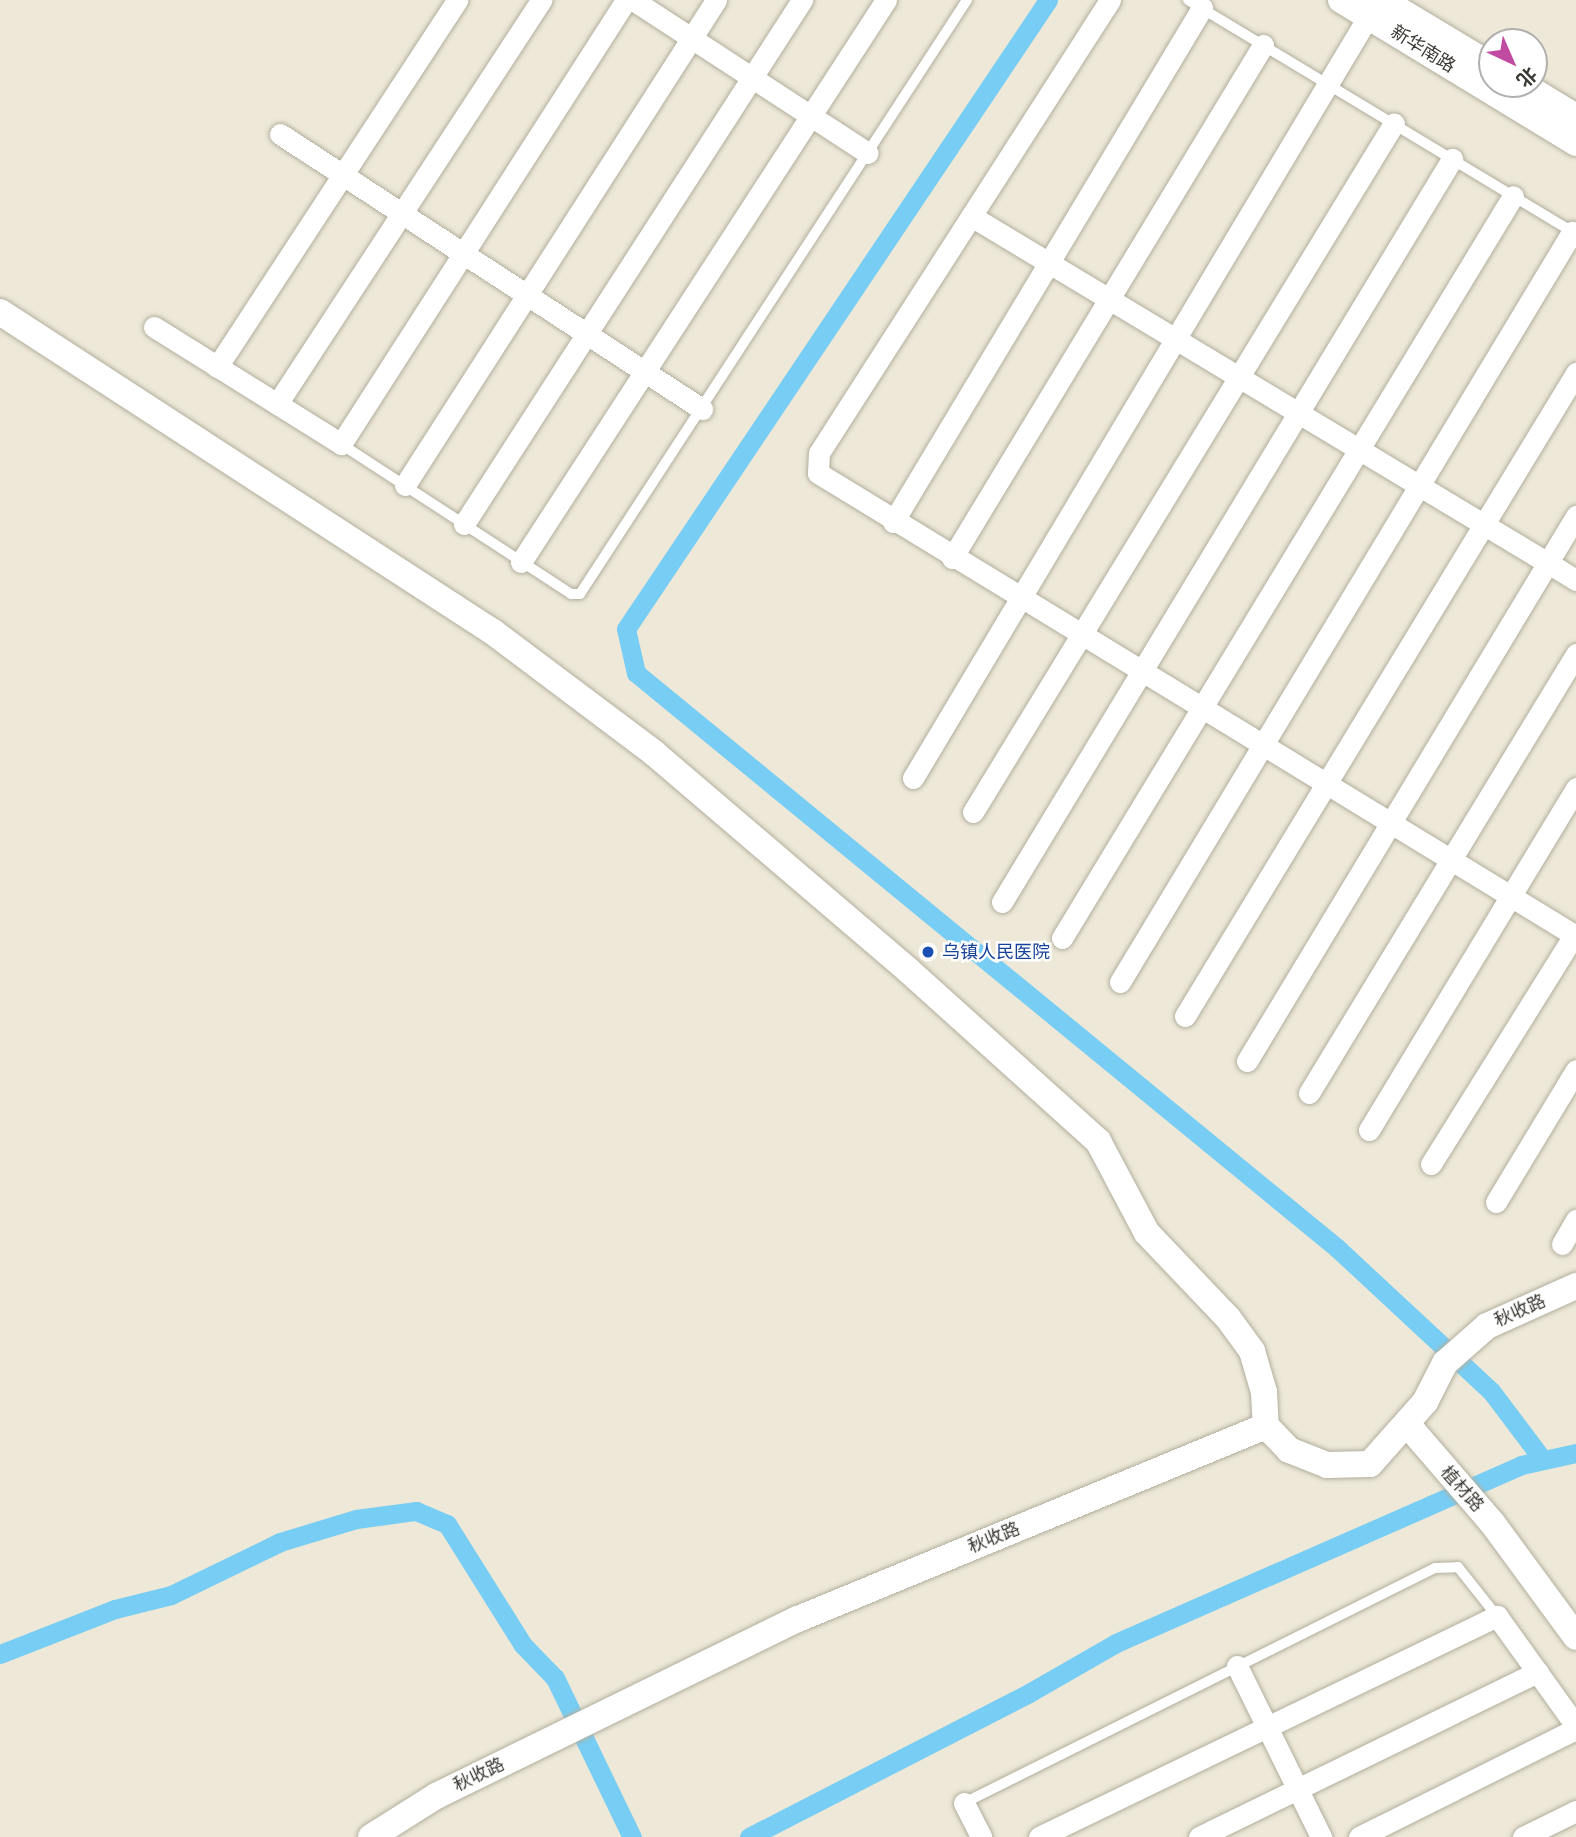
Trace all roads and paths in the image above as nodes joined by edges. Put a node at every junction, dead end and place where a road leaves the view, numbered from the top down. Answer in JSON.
{"nodes":[{"id":1,"x":457,"y":0,"type":"edge"},
{"id":2,"x":541,"y":0,"type":"edge"},
{"id":3,"x":626,"y":0,"type":"edge"},
{"id":4,"x":633,"y":0,"type":"edge"},
{"id":5,"x":716,"y":0,"type":"edge"},
{"id":6,"x":802,"y":0,"type":"edge"},
{"id":7,"x":886,"y":0,"type":"edge"},
{"id":8,"x":967,"y":0,"type":"edge"},
{"id":9,"x":1110,"y":0,"type":"edge"},
{"id":10,"x":1341,"y":0,"type":"edge"},
{"id":11,"x":1195,"y":4,"type":"edge"},
{"id":12,"x":1377,"y":5,"type":"edge"},
{"id":13,"x":691,"y":38,"type":"junction"},
{"id":14,"x":1264,"y":45,"type":"junction"},
{"id":15,"x":1478,"y":59,"type":"edge"},
{"id":16,"x":752,"y":78,"type":"junction"},
{"id":17,"x":1328,"y":84,"type":"junction"},
{"id":18,"x":1545,"y":98,"type":"edge"},
{"id":19,"x":811,"y":116,"type":"junction"},
{"id":20,"x":1576,"y":117,"type":"edge"},
{"id":21,"x":1394,"y":123,"type":"junction"},
{"id":22,"x":280,"y":134,"type":"dead end"},
{"id":23,"x":1576,"y":143,"type":"edge"},
{"id":24,"x":868,"y":153,"type":"junction"},
{"id":25,"x":1452,"y":159,"type":"junction"},
{"id":26,"x":342,"y":174,"type":"junction"},
{"id":27,"x":1513,"y":196,"type":"junction"},
{"id":28,"x":402,"y":214,"type":"junction"},
{"id":29,"x":971,"y":216,"type":"junction"},
{"id":30,"x":1574,"y":233,"type":"edge"},
{"id":31,"x":463,"y":253,"type":"junction"},
{"id":32,"x":1049,"y":262,"type":"junction"},
{"id":33,"x":527,"y":295,"type":"junction"},
{"id":34,"x":1110,"y":299,"type":"junction"},
{"id":35,"x":0,"y":312,"type":"edge"},
{"id":36,"x":154,"y":327,"type":"dead end"},
{"id":37,"x":587,"y":334,"type":"junction"},
{"id":38,"x":1176,"y":339,"type":"junction"},
{"id":39,"x":217,"y":367,"type":"junction"},
{"id":40,"x":645,"y":372,"type":"junction"},
{"id":41,"x":1576,"y":373,"type":"edge"},
{"id":42,"x":1239,"y":377,"type":"junction"},
{"id":43,"x":277,"y":404,"type":"junction"},
{"id":44,"x":702,"y":409,"type":"junction"},
{"id":45,"x":1298,"y":412,"type":"junction"},
{"id":46,"x":341,"y":444,"type":"junction"},
{"id":47,"x":1359,"y":449,"type":"junction"},
{"id":48,"x":405,"y":485,"type":"junction"},
{"id":49,"x":1419,"y":485,"type":"junction"},
{"id":50,"x":1576,"y":516,"type":"edge"},
{"id":51,"x":893,"y":522,"type":"junction"},
{"id":52,"x":464,"y":524,"type":"junction"},
{"id":53,"x":1484,"y":524,"type":"junction"},
{"id":54,"x":953,"y":558,"type":"junction"},
{"id":55,"x":521,"y":562,"type":"junction"},
{"id":56,"x":1548,"y":563,"type":"junction"},
{"id":57,"x":1576,"y":580,"type":"edge"},
{"id":58,"x":1020,"y":599,"type":"junction"},
{"id":59,"x":1081,"y":636,"type":"junction"},
{"id":60,"x":1576,"y":654,"type":"edge"},
{"id":61,"x":1141,"y":672,"type":"junction"},
{"id":62,"x":1201,"y":709,"type":"junction"},
{"id":63,"x":1262,"y":746,"type":"junction"},
{"id":64,"x":913,"y":778,"type":"dead end"},
{"id":65,"x":1326,"y":785,"type":"junction"},
{"id":66,"x":1576,"y":788,"type":"edge"},
{"id":67,"x":974,"y":812,"type":"dead end"},
{"id":68,"x":1390,"y":824,"type":"junction"},
{"id":69,"x":1451,"y":860,"type":"junction"},
{"id":70,"x":1510,"y":897,"type":"junction"},
{"id":71,"x":1002,"y":902,"type":"dead end"},
{"id":72,"x":1575,"y":935,"type":"edge"},
{"id":73,"x":1062,"y":938,"type":"dead end"},
{"id":74,"x":1120,"y":982,"type":"dead end"},
{"id":75,"x":1185,"y":1016,"type":"dead end"},
{"id":76,"x":1247,"y":1061,"type":"dead end"},
{"id":77,"x":1576,"y":1070,"type":"edge"},
{"id":78,"x":1309,"y":1093,"type":"dead end"},
{"id":79,"x":1369,"y":1130,"type":"dead end"},
{"id":80,"x":1431,"y":1164,"type":"dead end"},
{"id":81,"x":1496,"y":1202,"type":"dead end"},
{"id":82,"x":1576,"y":1220,"type":"edge"},
{"id":83,"x":1562,"y":1244,"type":"dead end"},
{"id":84,"x":1576,"y":1286,"type":"edge"},
{"id":85,"x":1407,"y":1424,"type":"junction"},
{"id":86,"x":1266,"y":1426,"type":"junction"},
{"id":87,"x":1497,"y":1616,"type":"junction"},
{"id":88,"x":1576,"y":1637,"type":"edge"},
{"id":89,"x":1237,"y":1666,"type":"junction"},
{"id":90,"x":1538,"y":1672,"type":"junction"},
{"id":91,"x":1267,"y":1727,"type":"junction"},
{"id":92,"x":1576,"y":1727,"type":"edge"},
{"id":93,"x":1297,"y":1789,"type":"junction"},
{"id":94,"x":964,"y":1803,"type":"joint"},
{"id":95,"x":1576,"y":1811,"type":"edge"},
{"id":96,"x":371,"y":1837,"type":"edge"},
{"id":97,"x":981,"y":1837,"type":"edge"},
{"id":98,"x":1039,"y":1837,"type":"edge"},
{"id":99,"x":1199,"y":1837,"type":"edge"},
{"id":100,"x":1321,"y":1837,"type":"edge"},
{"id":101,"x":1359,"y":1837,"type":"edge"},
{"id":102,"x":1523,"y":1837,"type":"edge"}],
"edges":[{"from":1,"to":26,"type":"street"},
{"from":2,"to":28,"type":"street"},
{"from":3,"to":31,"type":"street"},
{"from":4,"to":13,"type":"street"},
{"from":5,"to":13,"type":"street"},
{"from":6,"to":16,"type":"street"},
{"from":7,"to":19,"type":"street"},
{"from":8,"to":24,"type":"lane"},
{"from":9,"to":29,"type":"street"},
{"from":10,"to":12,"type":"street","name":"新华南路"},
{"from":11,"to":14,"type":"lane"},
{"from":11,"to":32,"type":"street"},
{"from":12,"to":15,"type":"street","name":"新华南路"},
{"from":12,"to":17,"type":"street"},
{"from":12,"to":23,"type":"street","name":"新华南路"},
{"from":13,"to":16,"type":"street"},
{"from":13,"to":33,"type":"street"},
{"from":14,"to":17,"type":"lane"},
{"from":14,"to":34,"type":"street"},
{"from":16,"to":19,"type":"street"},
{"from":16,"to":37,"type":"street"},
{"from":17,"to":21,"type":"lane"},
{"from":17,"to":38,"type":"street"},
{"from":18,"to":20,"type":"street"},
{"from":19,"to":24,"type":"street"},
{"from":19,"to":40,"type":"street"},
{"from":21,"to":25,"type":"lane"},
{"from":21,"to":42,"type":"street"},
{"from":22,"to":26,"type":"street"},
{"from":24,"to":44,"type":"lane"},
{"from":25,"to":27,"type":"lane"},
{"from":25,"to":45,"type":"street"},
{"from":26,"to":28,"type":"street"},
{"from":26,"to":39,"type":"street"},
{"from":27,"to":30,"type":"lane"},
{"from":27,"to":47,"type":"street"},
{"from":28,"to":31,"type":"street"},
{"from":28,"to":43,"type":"street"},
{"from":29,"to":32,"type":"street"},
{"from":29,"to":51,"type":"street"},
{"from":30,"to":49,"type":"street"},
{"from":31,"to":33,"type":"street"},
{"from":31,"to":46,"type":"street"},
{"from":32,"to":34,"type":"street"},
{"from":32,"to":51,"type":"street"},
{"from":33,"to":37,"type":"street"},
{"from":33,"to":48,"type":"street"},
{"from":34,"to":38,"type":"street"},
{"from":34,"to":54,"type":"street"},
{"from":35,"to":86,"type":"street"},
{"from":36,"to":39,"type":"street"},
{"from":37,"to":40,"type":"street"},
{"from":37,"to":52,"type":"street"},
{"from":38,"to":42,"type":"street"},
{"from":38,"to":58,"type":"street"},
{"from":39,"to":43,"type":"street"},
{"from":40,"to":44,"type":"street"},
{"from":40,"to":55,"type":"street"},
{"from":41,"to":53,"type":"street"},
{"from":42,"to":45,"type":"street"},
{"from":42,"to":59,"type":"street"},
{"from":43,"to":46,"type":"street"},
{"from":44,"to":55,"type":"lane"},
{"from":45,"to":47,"type":"street"},
{"from":45,"to":61,"type":"street"},
{"from":46,"to":48,"type":"lane"},
{"from":47,"to":49,"type":"street"},
{"from":47,"to":62,"type":"street"},
{"from":48,"to":52,"type":"lane"},
{"from":49,"to":53,"type":"street"},
{"from":49,"to":63,"type":"street"},
{"from":50,"to":56,"type":"street"},
{"from":51,"to":54,"type":"street"},
{"from":52,"to":55,"type":"lane"},
{"from":53,"to":56,"type":"street"},
{"from":53,"to":65,"type":"street"},
{"from":54,"to":58,"type":"street"},
{"from":56,"to":57,"type":"street"},
{"from":56,"to":68,"type":"street"},
{"from":58,"to":59,"type":"street"},
{"from":58,"to":64,"type":"street"},
{"from":59,"to":61,"type":"street"},
{"from":59,"to":67,"type":"street"},
{"from":60,"to":69,"type":"street"},
{"from":61,"to":62,"type":"street"},
{"from":61,"to":71,"type":"street"},
{"from":62,"to":63,"type":"street"},
{"from":62,"to":73,"type":"street"},
{"from":63,"to":65,"type":"street"},
{"from":63,"to":74,"type":"street"},
{"from":65,"to":68,"type":"street"},
{"from":65,"to":75,"type":"street"},
{"from":66,"to":70,"type":"street"},
{"from":68,"to":69,"type":"street"},
{"from":68,"to":76,"type":"street"},
{"from":69,"to":70,"type":"street"},
{"from":69,"to":78,"type":"street"},
{"from":70,"to":72,"type":"street"},
{"from":70,"to":79,"type":"street"},
{"from":72,"to":80,"type":"street"},
{"from":77,"to":81,"type":"street"},
{"from":82,"to":83,"type":"street"},
{"from":84,"to":85,"type":"street","name":"秋收路"},
{"from":85,"to":86,"type":"street","name":"秋收路"},
{"from":85,"to":88,"type":"street","name":"植材路"},
{"from":86,"to":96,"type":"street","name":"秋收路"},
{"from":87,"to":89,"type":"lane"},
{"from":87,"to":90,"type":"street"},
{"from":87,"to":91,"type":"street"},
{"from":89,"to":91,"type":"street"},
{"from":89,"to":94,"type":"lane"},
{"from":90,"to":92,"type":"street"},
{"from":90,"to":93,"type":"street"},
{"from":91,"to":93,"type":"street"},
{"from":91,"to":98,"type":"street"},
{"from":92,"to":101,"type":"street"},
{"from":93,"to":99,"type":"street"},
{"from":93,"to":100,"type":"street"},
{"from":94,"to":97,"type":"street"},
{"from":95,"to":102,"type":"street"}]}
